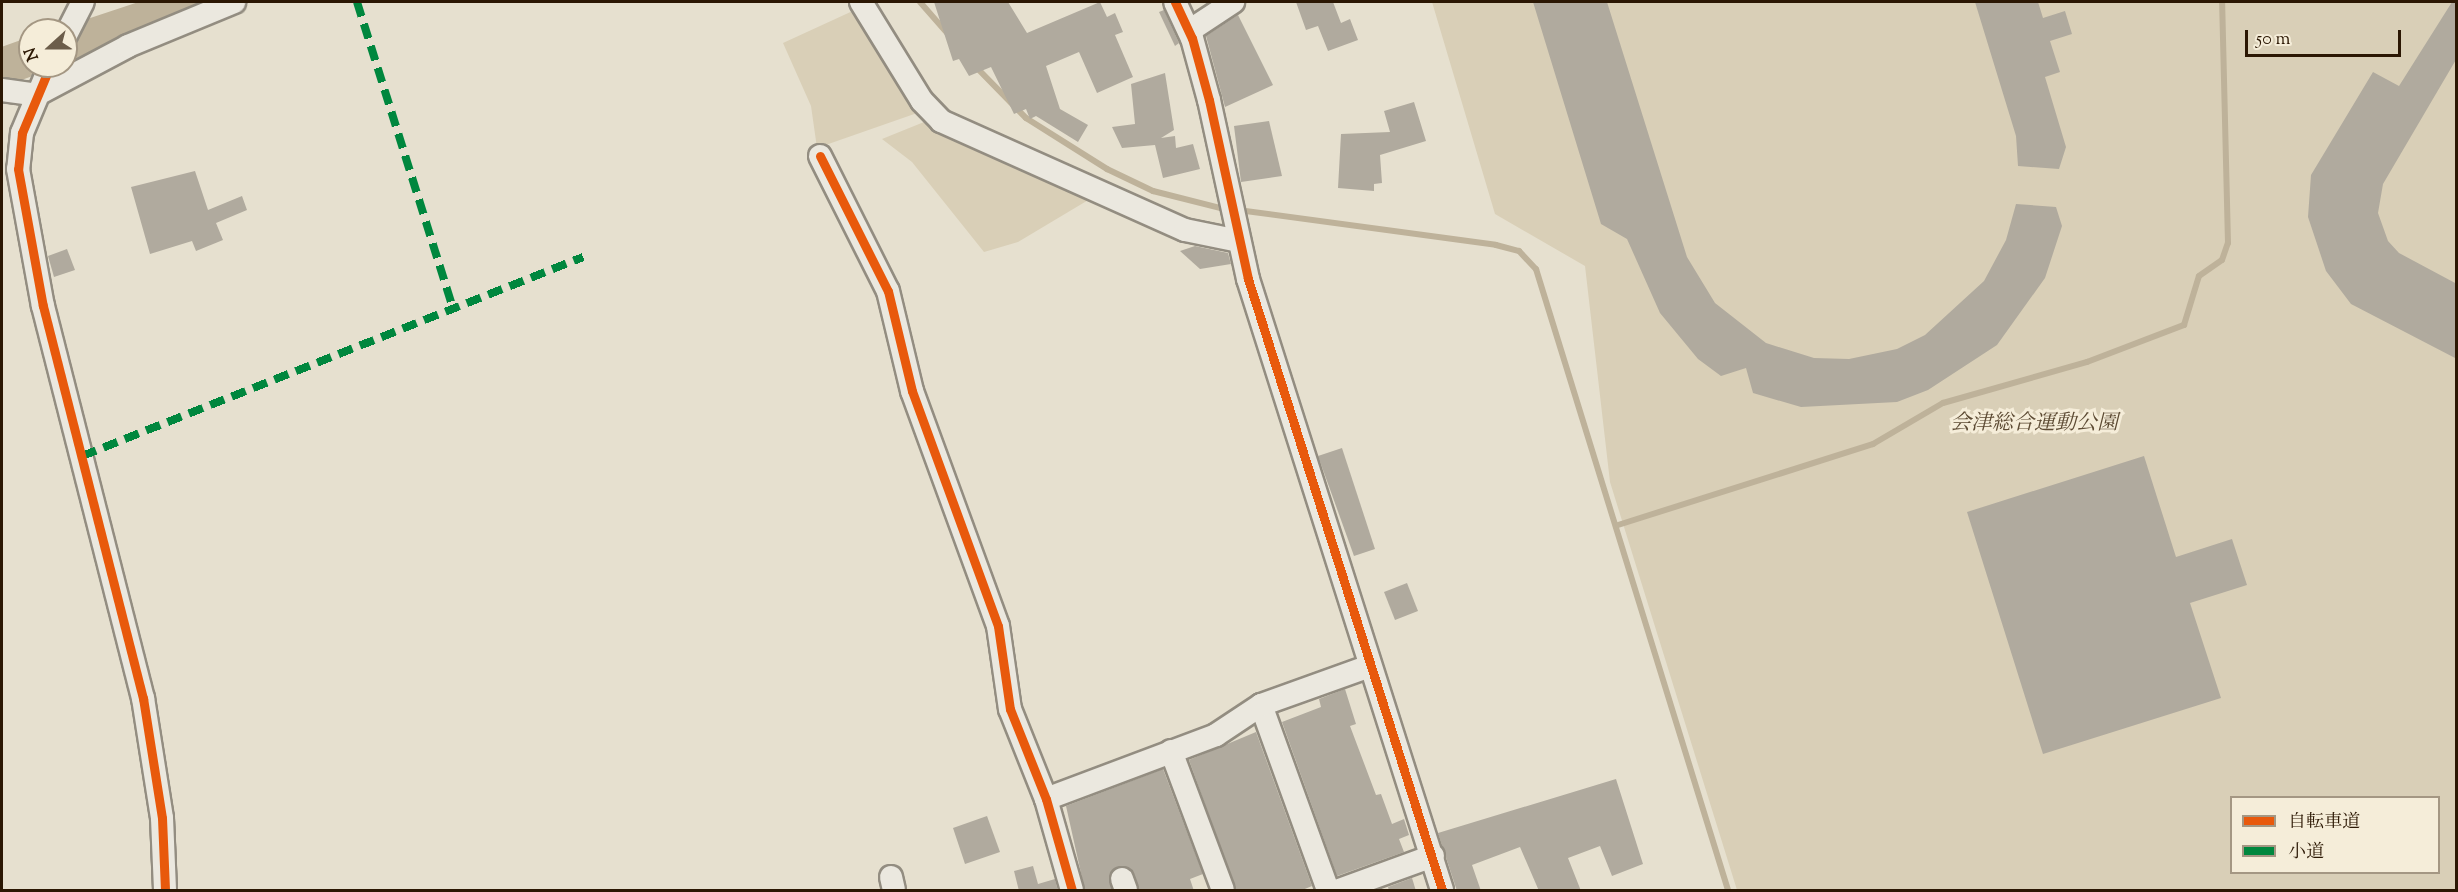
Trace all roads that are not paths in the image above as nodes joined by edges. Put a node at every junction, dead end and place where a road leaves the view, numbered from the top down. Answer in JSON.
{"nodes":[{"id":1,"x":83,"y":2,"type":"edge"},
{"id":2,"x":234,"y":2,"type":"edge"},
{"id":3,"x":861,"y":2,"type":"edge"},
{"id":4,"x":1175,"y":2,"type":"edge"},
{"id":5,"x":1233,"y":2,"type":"edge"},
{"id":6,"x":75,"y":18,"type":"edge"},
{"id":7,"x":1189,"y":31,"type":"junction"},
{"id":8,"x":44,"y":78,"type":"edge"},
{"id":9,"x":2,"y":90,"type":"edge"},
{"id":10,"x":36,"y":95,"type":"junction"},
{"id":11,"x":820,"y":156,"type":"dead end"},
{"id":12,"x":1239,"y":241,"type":"junction"},
{"id":13,"x":1370,"y":666,"type":"junction"},
{"id":14,"x":1261,"y":705,"type":"junction"},
{"id":15,"x":1171,"y":751,"type":"junction"},
{"id":16,"x":1046,"y":799,"type":"junction"},
{"id":17,"x":1433,"y":856,"type":"junction"},
{"id":18,"x":165,"y":891,"type":"edge"},
{"id":19,"x":1072,"y":891,"type":"edge"},
{"id":20,"x":1223,"y":891,"type":"edge"},
{"id":21,"x":1328,"y":891,"type":"edge"},
{"id":22,"x":1339,"y":891,"type":"edge"},
{"id":23,"x":1442,"y":891,"type":"edge"}],
"edges":[{"from":1,"to":6,"type":"street"},
{"from":2,"to":10,"type":"street"},
{"from":3,"to":12,"type":"street"},
{"from":4,"to":7,"type":"street"},
{"from":5,"to":7,"type":"street"},
{"from":7,"to":12,"type":"street"},
{"from":8,"to":10,"type":"street"},
{"from":9,"to":10,"type":"street"},
{"from":10,"to":18,"type":"street"},
{"from":11,"to":16,"type":"street"},
{"from":12,"to":13,"type":"street"},
{"from":13,"to":14,"type":"street"},
{"from":13,"to":17,"type":"street"},
{"from":14,"to":15,"type":"street"},
{"from":14,"to":21,"type":"street"},
{"from":15,"to":16,"type":"street"},
{"from":15,"to":20,"type":"street"},
{"from":16,"to":19,"type":"street"},
{"from":17,"to":22,"type":"street"},
{"from":17,"to":23,"type":"street"}]}
